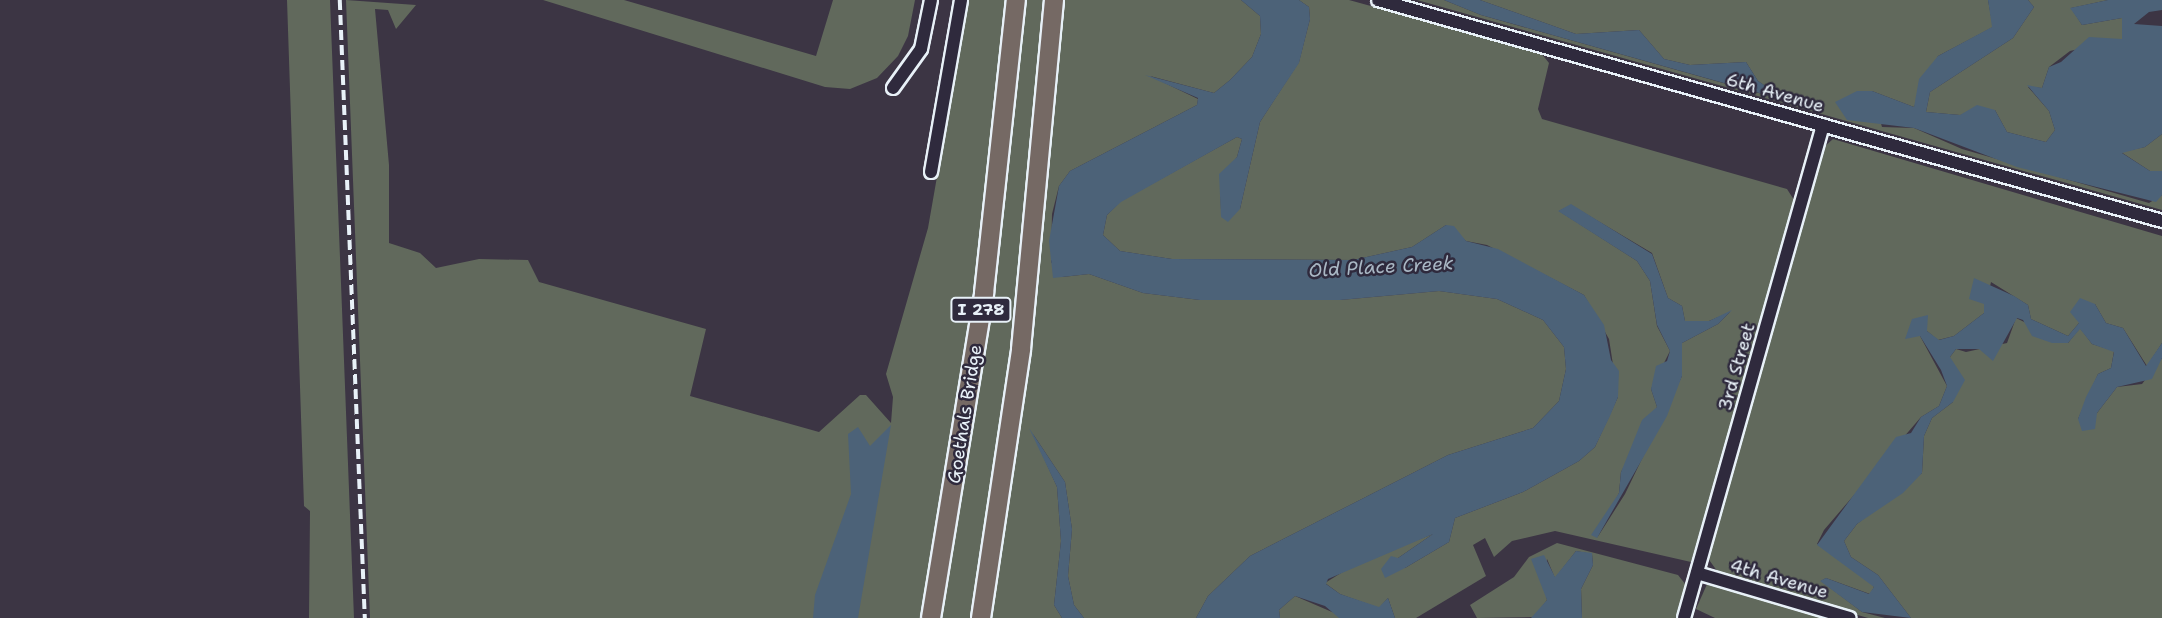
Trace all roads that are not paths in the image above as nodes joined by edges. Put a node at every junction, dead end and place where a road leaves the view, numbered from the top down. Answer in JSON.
{"nodes":[{"id":1,"x":931,"y":0,"type":"edge"},
{"id":2,"x":961,"y":0,"type":"edge"},
{"id":3,"x":1016,"y":0,"type":"edge"},
{"id":4,"x":1054,"y":0,"type":"edge"},
{"id":5,"x":1378,"y":0,"type":"edge"},
{"id":6,"x":893,"y":88,"type":"dead end"},
{"id":7,"x":1823,"y":125,"type":"junction"},
{"id":8,"x":931,"y":172,"type":"dead end"},
{"id":9,"x":2162,"y":221,"type":"edge"},
{"id":10,"x":1697,"y":573,"type":"junction"},
{"id":11,"x":931,"y":618,"type":"edge"},
{"id":12,"x":981,"y":618,"type":"edge"},
{"id":13,"x":1684,"y":618,"type":"edge"},
{"id":14,"x":1850,"y":618,"type":"edge"}],
"edges":[{"from":1,"to":6,"type":"street"},
{"from":2,"to":8,"type":"street"},
{"from":3,"to":11,"type":"highway","name":"Goethals Bridge","number":"I 278"},
{"from":4,"to":12,"type":"highway","number":"I 278"},
{"from":5,"to":7,"type":"street","name":"6th Avenue"},
{"from":7,"to":9,"type":"street","name":"6th Avenue"},
{"from":7,"to":10,"type":"street","name":"3rd Street"},
{"from":10,"to":13,"type":"street","name":"3rd Street"},
{"from":10,"to":14,"type":"street","name":"4th Avenue"}]}
